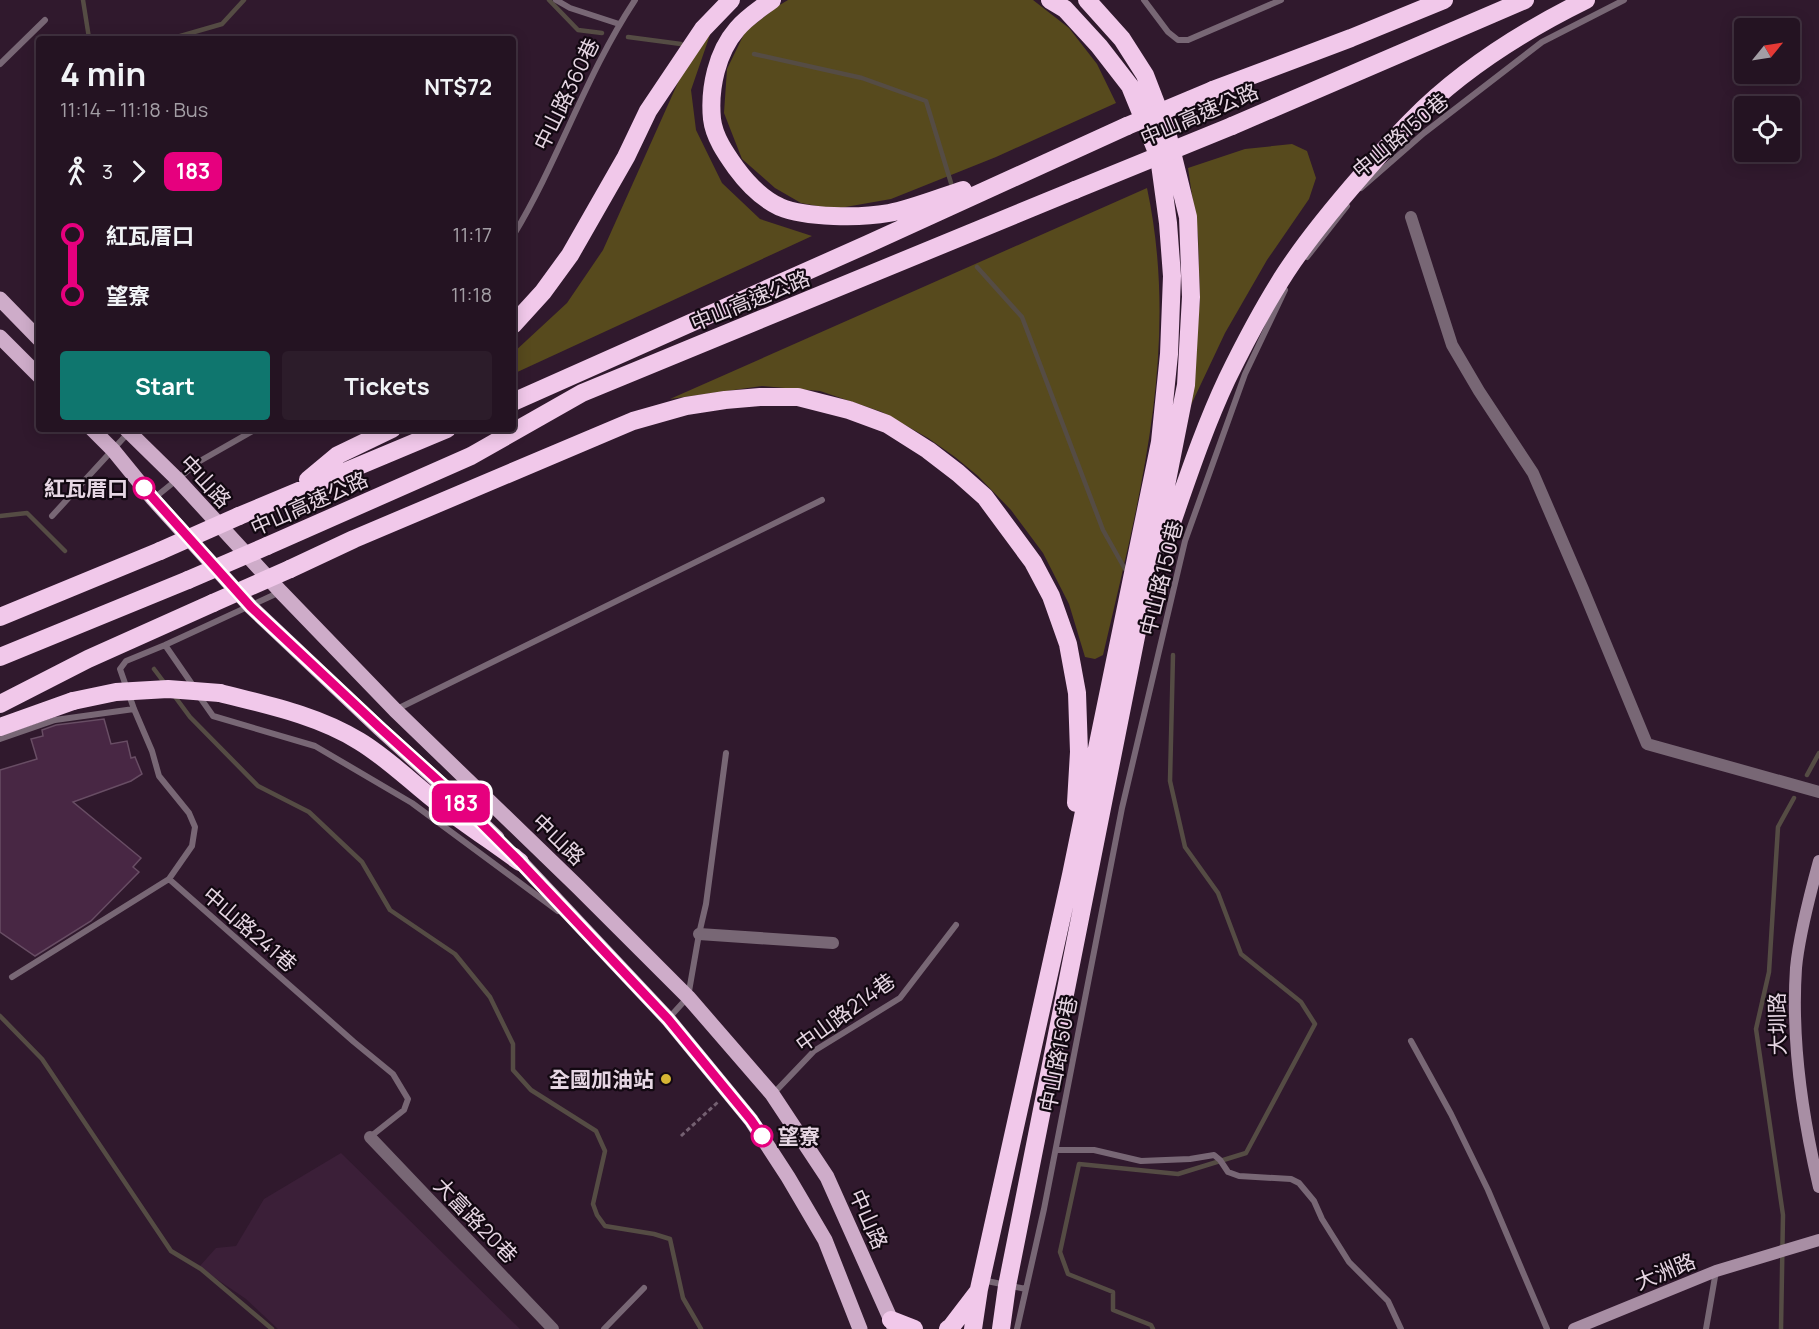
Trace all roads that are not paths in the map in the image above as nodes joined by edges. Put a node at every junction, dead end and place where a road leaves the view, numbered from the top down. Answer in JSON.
{"nodes":[{"id":1,"x":555,"y":0,"type":"edge"},
{"id":2,"x":635,"y":0,"type":"edge"},
{"id":3,"x":731,"y":0,"type":"edge"},
{"id":4,"x":772,"y":0,"type":"edge"},
{"id":5,"x":1050,"y":0,"type":"edge"},
{"id":6,"x":1087,"y":0,"type":"edge"},
{"id":7,"x":1144,"y":0,"type":"edge"},
{"id":8,"x":1281,"y":0,"type":"edge"},
{"id":9,"x":1444,"y":0,"type":"edge"},
{"id":10,"x":1525,"y":0,"type":"edge"},
{"id":11,"x":1586,"y":0,"type":"edge"},
{"id":12,"x":1624,"y":0,"type":"edge"},
{"id":13,"x":45,"y":20,"type":"dead end"},
{"id":14,"x":619,"y":24,"type":"junction"},
{"id":15,"x":0,"y":64,"type":"edge"},
{"id":16,"x":1127,"y":126,"type":"junction"},
{"id":17,"x":1411,"y":217,"type":"dead end"},
{"id":18,"x":516,"y":231,"type":"edge"},
{"id":19,"x":1304,"y":261,"type":"dead end"},
{"id":20,"x":1297,"y":270,"type":"dead end"},
{"id":21,"x":0,"y":299,"type":"edge"},
{"id":22,"x":516,"y":322,"type":"edge"},
{"id":23,"x":36,"y":336,"type":"edge"},
{"id":24,"x":0,"y":337,"type":"edge"},
{"id":25,"x":36,"y":373,"type":"edge"},
{"id":26,"x":516,"y":401,"type":"edge"},
{"id":27,"x":516,"y":430,"type":"edge"},
{"id":28,"x":95,"y":432,"type":"edge"},
{"id":29,"x":126,"y":432,"type":"edge"},
{"id":30,"x":128,"y":432,"type":"edge"},
{"id":31,"x":251,"y":432,"type":"edge"},
{"id":32,"x":386,"y":432,"type":"edge"},
{"id":33,"x":440,"y":432,"type":"edge"},
{"id":34,"x":513,"y":432,"type":"edge"},
{"id":35,"x":113,"y":450,"type":"junction"},
{"id":36,"x":178,"y":480,"type":"junction"},
{"id":37,"x":293,"y":493,"type":"junction"},
{"id":38,"x":153,"y":499,"type":"junction"},
{"id":39,"x":822,"y":500,"type":"dead end"},
{"id":40,"x":52,"y":516,"type":"dead end"},
{"id":41,"x":1148,"y":582,"type":"junction"},
{"id":42,"x":281,"y":592,"type":"junction"},
{"id":43,"x":251,"y":607,"type":"junction"},
{"id":44,"x":0,"y":617,"type":"edge"},
{"id":45,"x":165,"y":645,"type":"junction"},
{"id":46,"x":0,"y":657,"type":"edge"},
{"id":47,"x":0,"y":704,"type":"edge"},
{"id":48,"x":134,"y":710,"type":"junction"},
{"id":49,"x":395,"y":710,"type":"junction"},
{"id":50,"x":0,"y":727,"type":"edge"},
{"id":51,"x":0,"y":740,"type":"edge"},
{"id":52,"x":726,"y":753,"type":"dead end"},
{"id":53,"x":1819,"y":792,"type":"edge"},
{"id":54,"x":1819,"y":861,"type":"edge"},
{"id":55,"x":520,"y":862,"type":"junction"},
{"id":56,"x":1071,"y":875,"type":"junction"},
{"id":57,"x":169,"y":879,"type":"junction"},
{"id":58,"x":1814,"y":898,"type":"edge"},
{"id":59,"x":956,"y":925,"type":"dead end"},
{"id":60,"x":583,"y":929,"type":"junction"},
{"id":61,"x":699,"y":934,"type":"junction"},
{"id":62,"x":833,"y":943,"type":"dead end"},
{"id":63,"x":12,"y":977,"type":"dead end"},
{"id":64,"x":688,"y":997,"type":"junction"},
{"id":65,"x":668,"y":1019,"type":"junction"},
{"id":66,"x":1411,"y":1041,"type":"dead end"},
{"id":67,"x":772,"y":1094,"type":"junction"},
{"id":68,"x":370,"y":1137,"type":"joint"},
{"id":69,"x":1056,"y":1150,"type":"junction"},
{"id":70,"x":1819,"y":1187,"type":"edge"},
{"id":71,"x":1819,"y":1240,"type":"edge"},
{"id":72,"x":1716,"y":1271,"type":"junction"},
{"id":73,"x":980,"y":1284,"type":"junction"},
{"id":74,"x":1007,"y":1286,"type":"junction"},
{"id":75,"x":644,"y":1288,"type":"dead end"},
{"id":76,"x":1026,"y":1289,"type":"junction"},
{"id":77,"x":893,"y":1324,"type":"edge"},
{"id":78,"x":553,"y":1329,"type":"edge"},
{"id":79,"x":604,"y":1329,"type":"edge"},
{"id":80,"x":860,"y":1329,"type":"edge"},
{"id":81,"x":914,"y":1329,"type":"edge"},
{"id":82,"x":948,"y":1329,"type":"edge"},
{"id":83,"x":973,"y":1329,"type":"edge"},
{"id":84,"x":1001,"y":1329,"type":"edge"},
{"id":85,"x":1017,"y":1329,"type":"edge"},
{"id":86,"x":1401,"y":1329,"type":"edge"},
{"id":87,"x":1547,"y":1329,"type":"edge"},
{"id":88,"x":1574,"y":1329,"type":"edge"},
{"id":89,"x":1706,"y":1329,"type":"edge"}],
"edges":[{"from":1,"to":14,"type":"lane"},
{"from":2,"to":14,"type":"lane","name":"中山路360巷"},
{"from":3,"to":22,"type":"highway"},
{"from":4,"to":16,"type":"highway"},
{"from":5,"to":56,"type":"highway"},
{"from":6,"to":41,"type":"highway"},
{"from":7,"to":8,"type":"lane"},
{"from":9,"to":16,"type":"highway","name":"中山高速公路","bridge":true},
{"from":10,"to":27,"type":"highway","name":"中山高速公路","bridge":true},
{"from":11,"to":41,"type":"highway"},
{"from":12,"to":19,"type":"lane","name":"中山路150巷"},
{"from":13,"to":15,"type":"lane"},
{"from":14,"to":18,"type":"lane","name":"中山路360巷"},
{"from":16,"to":26,"type":"highway","name":"中山高速公路"},
{"from":17,"to":53,"type":"street"},
{"from":20,"to":69,"type":"lane","name":"中山路150巷"},
{"from":21,"to":23,"type":"main road"},
{"from":24,"to":25,"type":"main road"},
{"from":28,"to":35,"type":"main road","name":"中山路"},
{"from":29,"to":35,"type":"lane"},
{"from":30,"to":36,"type":"main road","name":"中山路"},
{"from":31,"to":36,"type":"lane"},
{"from":32,"to":37,"type":"highway"},
{"from":33,"to":37,"type":"highway","name":"中山高速公路"},
{"from":34,"to":46,"type":"highway","name":"中山高速公路","bridge":true},
{"from":35,"to":38,"type":"main road","name":"中山路"},
{"from":35,"to":40,"type":"lane"},
{"from":36,"to":38,"type":"lane"},
{"from":36,"to":42,"type":"main road","name":"中山路"},
{"from":37,"to":44,"type":"highway","name":"中山高速公路","bridge":true},
{"from":38,"to":43,"type":"main road","name":"中山路"},
{"from":39,"to":49,"type":"lane"},
{"from":41,"to":74,"type":"highway"},
{"from":42,"to":43,"type":"lane"},
{"from":42,"to":49,"type":"main road","name":"中山路"},
{"from":43,"to":45,"type":"lane"},
{"from":43,"to":55,"type":"main road","name":"中山路"},
{"from":45,"to":48,"type":"lane"},
{"from":45,"to":60,"type":"lane"},
{"from":47,"to":56,"type":"highway","bridge":true},
{"from":48,"to":51,"type":"lane"},
{"from":48,"to":57,"type":"lane"},
{"from":49,"to":64,"type":"main road","name":"中山路"},
{"from":50,"to":55,"type":"highway","bridge":true},
{"from":52,"to":61,"type":"lane"},
{"from":54,"to":58,"type":"street","name":"大圳路"},
{"from":55,"to":60,"type":"main road","name":"中山路"},
{"from":56,"to":73,"type":"highway"},
{"from":57,"to":63,"type":"lane"},
{"from":57,"to":68,"type":"lane","name":"中山路241巷"},
{"from":58,"to":70,"type":"street","name":"大圳路"},
{"from":59,"to":67,"type":"lane","name":"中山路214巷"},
{"from":60,"to":65,"type":"main road","name":"中山路"},
{"from":61,"to":62,"type":"street"},
{"from":61,"to":64,"type":"lane"},
{"from":64,"to":65,"type":"lane"},
{"from":64,"to":67,"type":"main road","name":"中山路"},
{"from":65,"to":80,"type":"main road","name":"中山路"},
{"from":66,"to":87,"type":"lane"},
{"from":67,"to":77,"type":"main road","name":"中山路"},
{"from":68,"to":78,"type":"street","name":"大富路20巷"},
{"from":69,"to":76,"type":"lane","name":"中山路150巷"},
{"from":69,"to":86,"type":"lane"},
{"from":71,"to":72,"type":"street","name":"大洲路"},
{"from":72,"to":88,"type":"street","name":"大洲路"},
{"from":72,"to":89,"type":"lane"},
{"from":73,"to":74,"type":"lane"},
{"from":73,"to":82,"type":"highway"},
{"from":73,"to":83,"type":"highway"},
{"from":74,"to":76,"type":"lane"},
{"from":74,"to":84,"type":"highway"},
{"from":75,"to":79,"type":"lane"},
{"from":76,"to":85,"type":"lane","name":"中山路150巷"},
{"from":77,"to":81,"type":"highway"}]}
